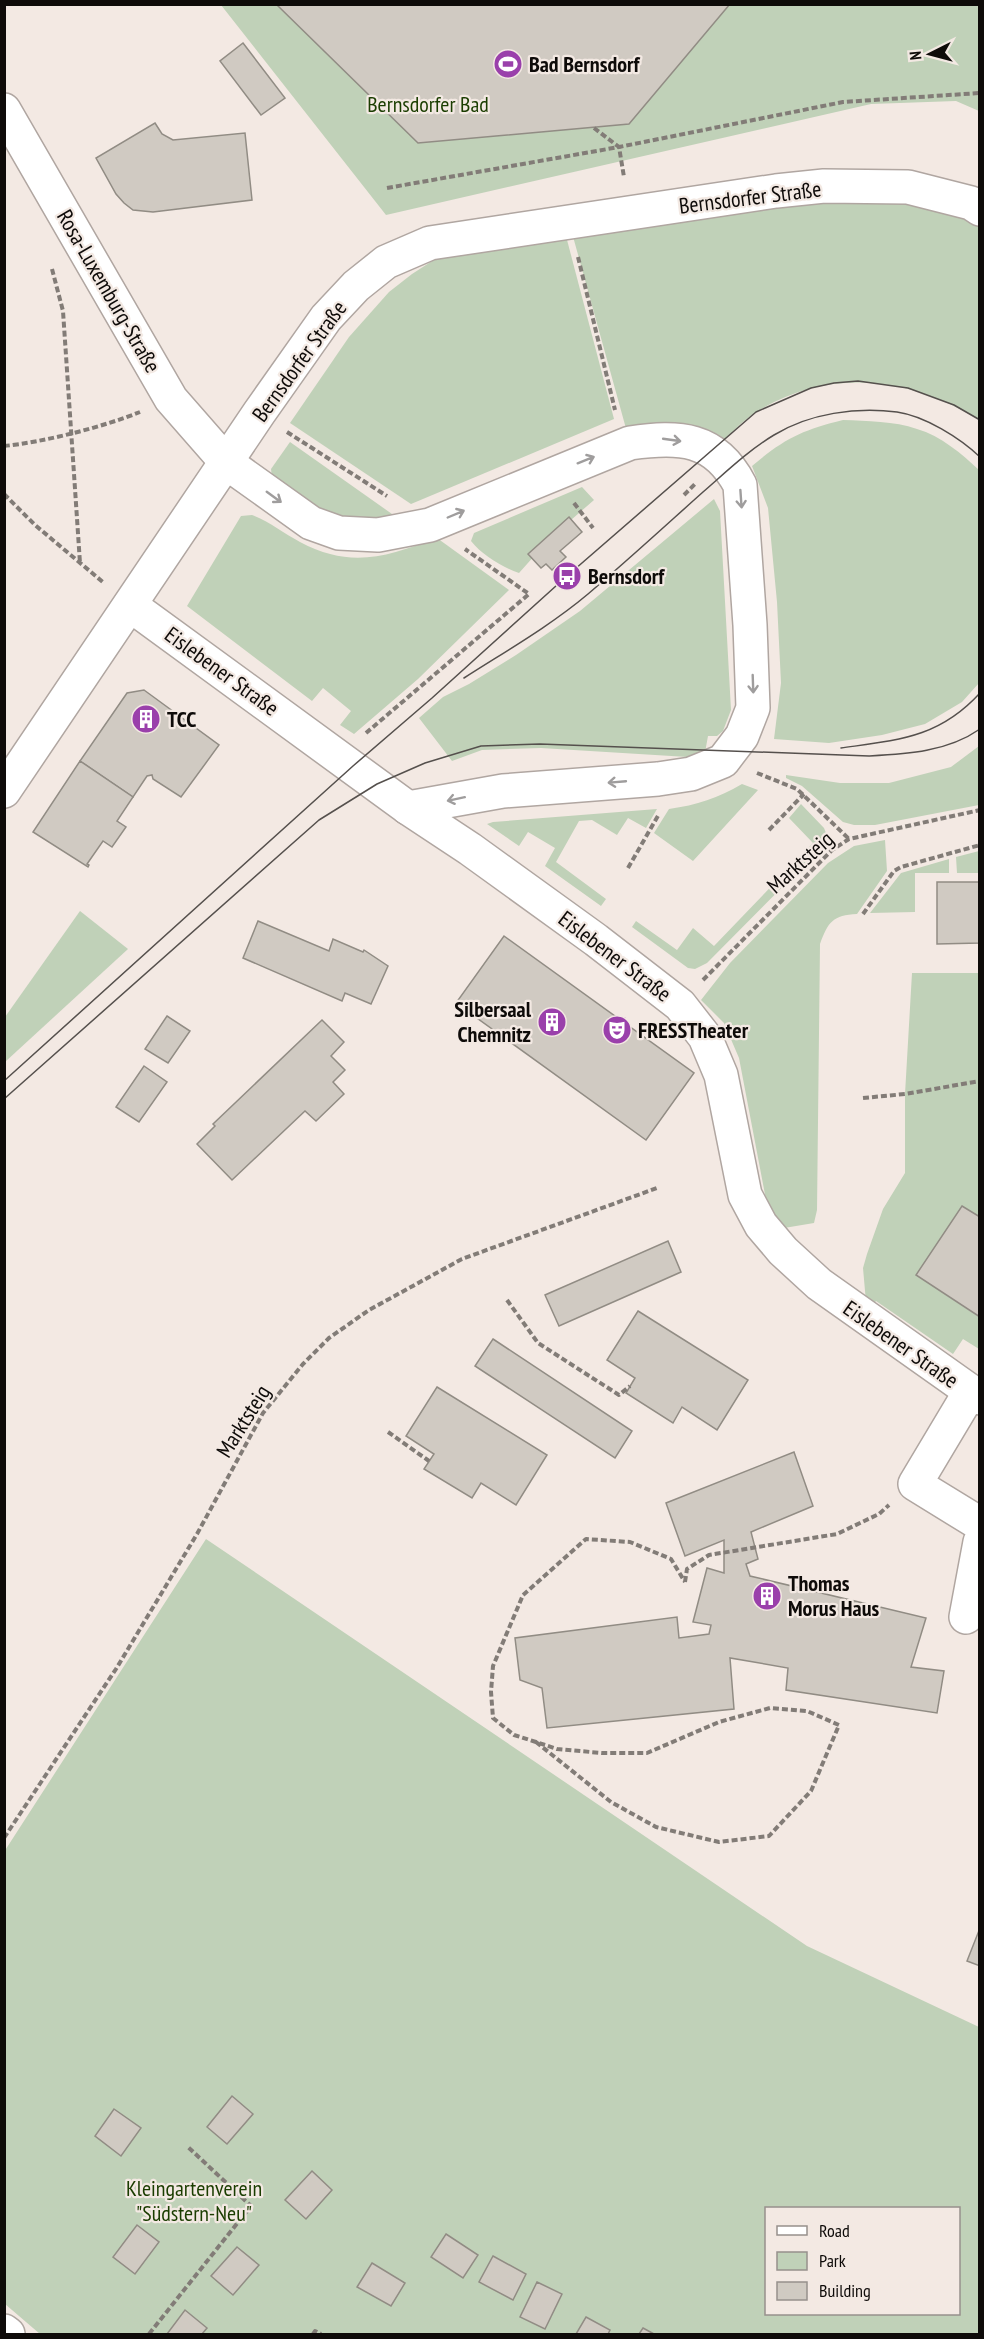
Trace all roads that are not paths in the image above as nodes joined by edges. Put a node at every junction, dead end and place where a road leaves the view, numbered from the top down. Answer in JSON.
{"nodes":[{"id":1,"x":4,"y":110,"type":"edge"},
{"id":2,"x":980,"y":209,"type":"edge"},
{"id":3,"x":226,"y":463,"type":"junction"},
{"id":4,"x":130,"y":605,"type":"junction"},
{"id":5,"x":4,"y":791,"type":"edge"},
{"id":6,"x":408,"y":808,"type":"junction"},
{"id":7,"x":975,"y":1395,"type":"edge"},
{"id":8,"x":980,"y":1524,"type":"edge"},
{"id":9,"x":980,"y":1542,"type":"edge"},
{"id":10,"x":966,"y":1617,"type":"dead end"},
{"id":11,"x":4,"y":2331,"type":"edge"},
{"id":12,"x":8,"y":2334,"type":"edge"}],
"edges":[{"from":1,"to":3,"type":"street","name":"Rosa-Luxemburg-Straße"},
{"from":2,"to":3,"type":"street","name":"Bernsdorfer Straße"},
{"from":3,"to":4,"type":"street","name":"Bernsdorfer Straße"},
{"from":3,"to":6,"type":"street","name":"Rosa-Luxemburg-Straße","one_way":true},
{"from":4,"to":5,"type":"street","name":"Bernsdorfer Straße"},
{"from":4,"to":6,"type":"street","name":"Eislebener Straße"},
{"from":6,"to":7,"type":"street","name":"Eislebener Straße"},
{"from":7,"to":8,"type":"street"},
{"from":9,"to":10,"type":"street"},
{"from":11,"to":12,"type":"street"}]}
